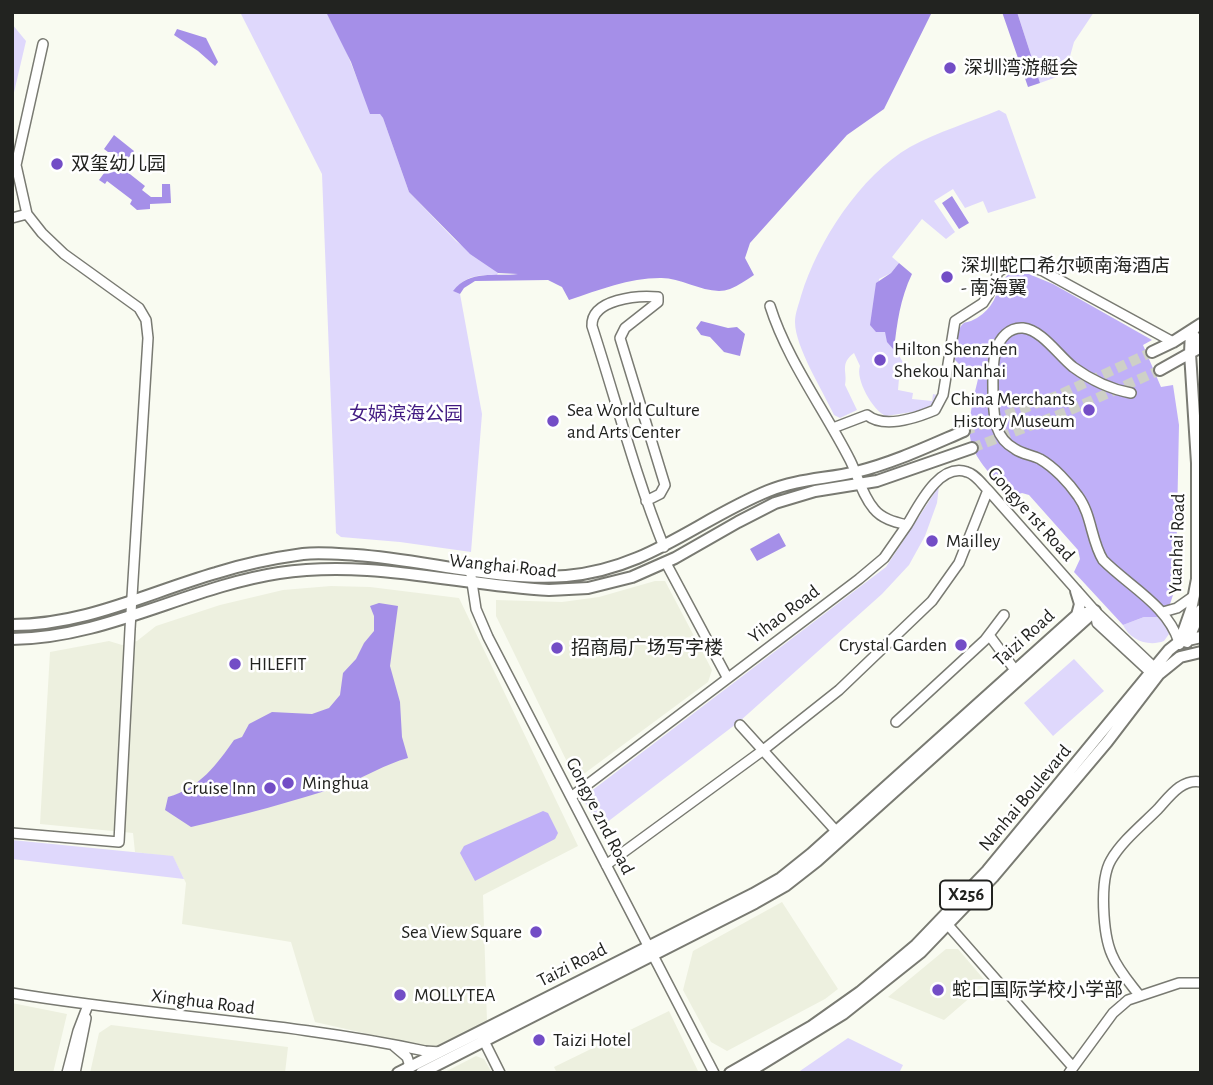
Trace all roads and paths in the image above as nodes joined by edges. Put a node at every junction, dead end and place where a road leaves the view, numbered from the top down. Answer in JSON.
{"nodes":[{"id":1,"x":43,"y":44,"type":"dead end"},
{"id":2,"x":27,"y":214,"type":"junction"},
{"id":3,"x":12,"y":218,"type":"edge"},
{"id":4,"x":770,"y":306,"type":"dead end"},
{"id":5,"x":1196,"y":328,"type":"edge"},
{"id":6,"x":1173,"y":342,"type":"junction"},
{"id":7,"x":1201,"y":347,"type":"edge"},
{"id":8,"x":1153,"y":352,"type":"tunnel mouth"},
{"id":9,"x":1190,"y":353,"type":"junction"},
{"id":10,"x":1160,"y":370,"type":"tunnel mouth"},
{"id":11,"x":1131,"y":393,"type":"dead end"},
{"id":12,"x":833,"y":428,"type":"junction"},
{"id":13,"x":964,"y":431,"type":"tunnel mouth"},
{"id":14,"x":972,"y":449,"type":"tunnel mouth"},
{"id":15,"x":1199,"y":462,"type":"edge"},
{"id":16,"x":856,"y":472,"type":"junction"},
{"id":17,"x":860,"y":484,"type":"junction"},
{"id":18,"x":988,"y":490,"type":"junction"},
{"id":19,"x":646,"y":501,"type":"junction"},
{"id":20,"x":907,"y":525,"type":"junction"},
{"id":21,"x":664,"y":547,"type":"junction"},
{"id":22,"x":666,"y":563,"type":"junction"},
{"id":23,"x":471,"y":576,"type":"junction"},
{"id":24,"x":1076,"y":590,"type":"junction"},
{"id":25,"x":1194,"y":596,"type":"junction"},
{"id":26,"x":131,"y":603,"type":"junction"},
{"id":27,"x":1201,"y":610,"type":"edge"},
{"id":28,"x":1163,"y":611,"type":"junction"},
{"id":29,"x":1004,"y":615,"type":"dead end"},
{"id":30,"x":130,"y":617,"type":"junction"},
{"id":31,"x":1096,"y":617,"type":"junction"},
{"id":32,"x":1078,"y":620,"type":"junction"},
{"id":33,"x":12,"y":625,"type":"edge"},
{"id":34,"x":989,"y":635,"type":"junction"},
{"id":35,"x":12,"y":639,"type":"edge"},
{"id":36,"x":1190,"y":639,"type":"edge"},
{"id":37,"x":1201,"y":652,"type":"edge"},
{"id":38,"x":1180,"y":657,"type":"junction"},
{"id":39,"x":1015,"y":670,"type":"junction"},
{"id":40,"x":1155,"y":671,"type":"junction"},
{"id":41,"x":727,"y":677,"type":"junction"},
{"id":42,"x":897,"y":722,"type":"dead end"},
{"id":43,"x":740,"y":725,"type":"dead end"},
{"id":44,"x":762,"y":751,"type":"junction"},
{"id":45,"x":1201,"y":782,"type":"edge"},
{"id":46,"x":571,"y":797,"type":"junction"},
{"id":47,"x":836,"y":831,"type":"junction"},
{"id":48,"x":12,"y":833,"type":"edge"},
{"id":49,"x":606,"y":865,"type":"junction"},
{"id":50,"x":948,"y":925,"type":"junction"},
{"id":51,"x":651,"y":951,"type":"junction"},
{"id":52,"x":1201,"y":983,"type":"edge"},
{"id":53,"x":12,"y":993,"type":"edge"},
{"id":54,"x":1139,"y":995,"type":"junction"},
{"id":55,"x":88,"y":1005,"type":"junction"},
{"id":56,"x":484,"y":1041,"type":"junction"},
{"id":57,"x":389,"y":1043,"type":"junction"},
{"id":58,"x":440,"y":1052,"type":"junction"},
{"id":59,"x":1071,"y":1069,"type":"edge"},
{"id":60,"x":403,"y":1070,"type":"edge"},
{"id":61,"x":67,"y":1073,"type":"edge"},
{"id":62,"x":75,"y":1073,"type":"edge"},
{"id":63,"x":421,"y":1073,"type":"edge"},
{"id":64,"x":500,"y":1073,"type":"edge"},
{"id":65,"x":714,"y":1073,"type":"edge"},
{"id":66,"x":730,"y":1073,"type":"edge"},
{"id":67,"x":747,"y":1073,"type":"edge"}],
"edges":[{"from":1,"to":2,"type":"street"},
{"from":2,"to":3,"type":"street"},
{"from":2,"to":26,"type":"street"},
{"from":4,"to":12,"type":"street"},
{"from":5,"to":6,"type":"main road"},
{"from":5,"to":7,"type":"main road"},
{"from":5,"to":9,"type":"main road","name":"Yuanhai Road"},
{"from":6,"to":8,"type":"main road"},
{"from":6,"to":12,"type":"street"},
{"from":7,"to":9,"type":"main road"},
{"from":9,"to":10,"type":"main road"},
{"from":9,"to":15,"type":"main road","name":"Yuanhai Road"},
{"from":11,"to":28,"type":"street"},
{"from":12,"to":16,"type":"street"},
{"from":13,"to":16,"type":"main road","name":"Wanghai Road"},
{"from":14,"to":17,"type":"main road","name":"Wanghai Road"},
{"from":15,"to":25,"type":"main road","name":"Yuanhai Road"},
{"from":16,"to":17,"type":"street"},
{"from":16,"to":21,"type":"main road","name":"Wanghai Road"},
{"from":17,"to":20,"type":"street"},
{"from":17,"to":22,"type":"main road","name":"Wanghai Road"},
{"from":18,"to":20,"type":"street","name":"Gongye 1st Road"},
{"from":18,"to":24,"type":"street","name":"Gongye 1st Road"},
{"from":18,"to":44,"type":"street"},
{"from":19,"to":19,"type":"street"},
{"from":19,"to":21,"type":"street"},
{"from":20,"to":41,"type":"street","name":"Yihao Road"},
{"from":21,"to":23,"type":"main road","name":"Wanghai Road"},
{"from":22,"to":23,"type":"main road","name":"Wanghai Road"},
{"from":22,"to":41,"type":"street"},
{"from":23,"to":26,"type":"main road","name":"Wanghai Road"},
{"from":23,"to":30,"type":"main road","name":"Wanghai Road"},
{"from":23,"to":46,"type":"street","name":"Gongye 2nd Road"},
{"from":24,"to":31,"type":"street","name":"Gongye 1st Road"},
{"from":24,"to":32,"type":"main road"},
{"from":25,"to":28,"type":"street"},
{"from":25,"to":36,"type":"main road","name":"Yuanhai Road"},
{"from":26,"to":30,"type":"street"},
{"from":26,"to":33,"type":"main road","name":"Wanghai Road"},
{"from":27,"to":36,"type":"main road","name":"Yuanhai Road"},
{"from":28,"to":36,"type":"street"},
{"from":29,"to":34,"type":"street"},
{"from":30,"to":35,"type":"main road","name":"Wanghai Road"},
{"from":30,"to":48,"type":"street"},
{"from":31,"to":32,"type":"main road"},
{"from":31,"to":40,"type":"street","name":"Gongye 1st Road"},
{"from":32,"to":39,"type":"main road","name":"Taizi Road"},
{"from":32,"to":51,"type":"main road","name":"Taizi Road"},
{"from":34,"to":39,"type":"street"},
{"from":34,"to":42,"type":"street"},
{"from":36,"to":38,"type":"main road","name":"Yuanhai Road"},
{"from":36,"to":40,"type":"main road","name":"Nanhai Boulevard","number":"X256"},
{"from":37,"to":38,"type":"main road","name":"Nanhai Boulevard"},
{"from":38,"to":40,"type":"main road","name":"Nanhai Boulevard","number":"X256"},
{"from":39,"to":47,"type":"main road","name":"Taizi Road"},
{"from":40,"to":50,"type":"main road","name":"Nanhai Boulevard","number":"X256"},
{"from":40,"to":66,"type":"main road","name":"Nanhai Boulevard","number":"X256"},
{"from":41,"to":46,"type":"street","name":"Yihao Road"},
{"from":43,"to":44,"type":"street"},
{"from":44,"to":47,"type":"street"},
{"from":44,"to":49,"type":"street"},
{"from":45,"to":54,"type":"street"},
{"from":46,"to":49,"type":"street","name":"Gongye 2nd Road"},
{"from":47,"to":51,"type":"main road","name":"Taizi Road"},
{"from":49,"to":51,"type":"street","name":"Gongye 2nd Road"},
{"from":50,"to":59,"type":"street"},
{"from":50,"to":67,"type":"main road","name":"Nanhai Boulevard","number":"X256"},
{"from":51,"to":56,"type":"main road","name":"Taizi Road"},
{"from":51,"to":58,"type":"main road","name":"Taizi Road"},
{"from":51,"to":65,"type":"street","name":"Gongye 2nd Road"},
{"from":52,"to":54,"type":"street"},
{"from":53,"to":55,"type":"street","name":"Xinghua Road"},
{"from":54,"to":59,"type":"street"},
{"from":55,"to":57,"type":"street","name":"Xinghua Road"},
{"from":55,"to":61,"type":"street"},
{"from":55,"to":62,"type":"street"},
{"from":56,"to":63,"type":"main road","name":"Taizi Road"},
{"from":56,"to":64,"type":"street"},
{"from":57,"to":58,"type":"street","name":"Xinghua Road"},
{"from":57,"to":60,"type":"street"},
{"from":58,"to":60,"type":"main road","name":"Taizi Road"}]}
